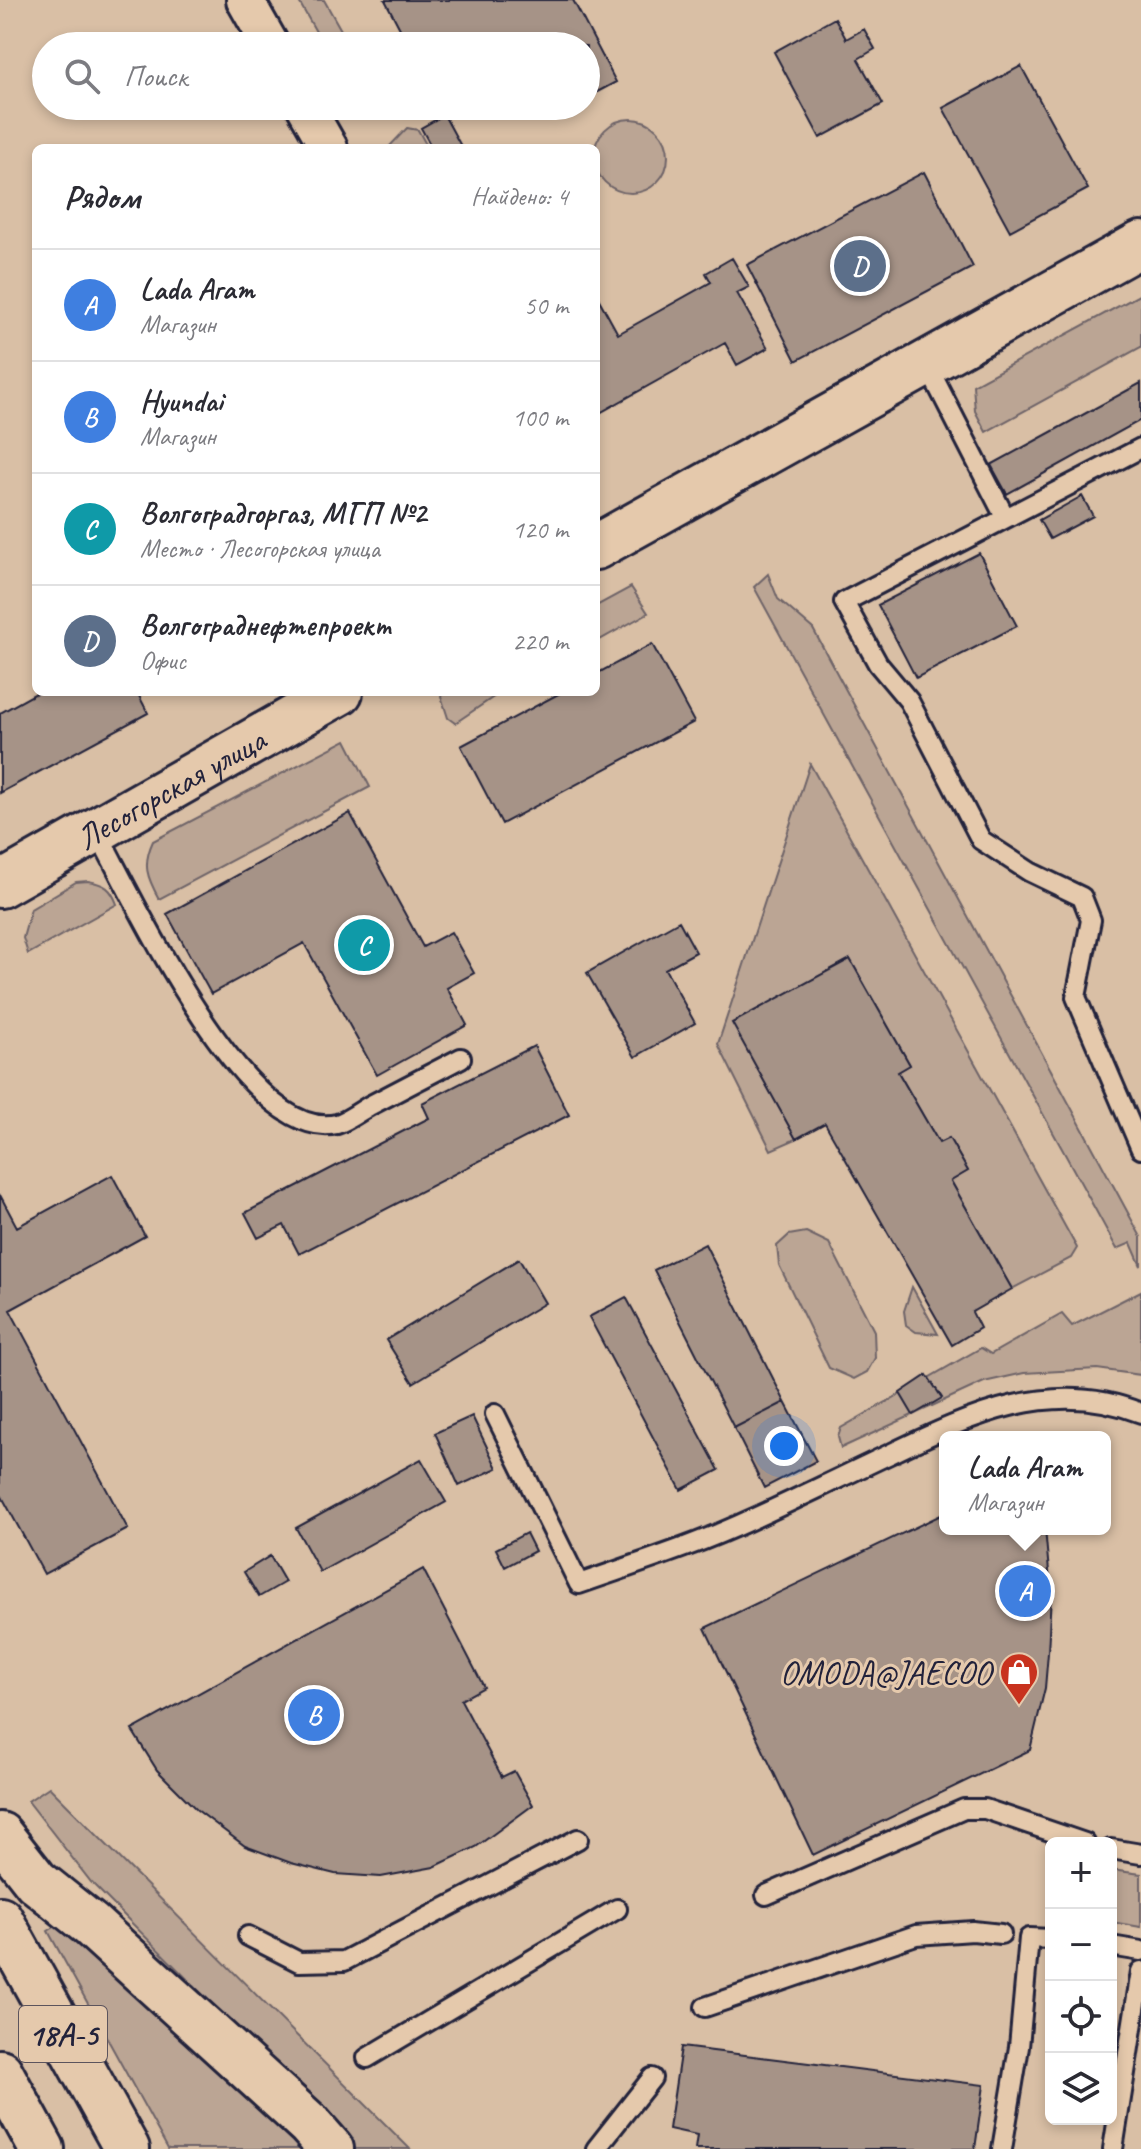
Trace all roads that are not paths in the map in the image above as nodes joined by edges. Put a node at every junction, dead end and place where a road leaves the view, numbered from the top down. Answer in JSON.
{"nodes":[{"id":1,"x":245,"y":0,"type":"edge"},
{"id":2,"x":263,"y":32,"type":"edge"},
{"id":3,"x":313,"y":120,"type":"edge"},
{"id":4,"x":327,"y":144,"type":"edge"},
{"id":5,"x":1141,"y":244,"type":"edge"},
{"id":6,"x":926,"y":363,"type":"junction"},
{"id":7,"x":1141,"y":448,"type":"edge"},
{"id":8,"x":1005,"y":517,"type":"junction"},
{"id":9,"x":600,"y":545,"type":"edge"},
{"id":10,"x":333,"y":696,"type":"edge"},
{"id":11,"x":96,"y":830,"type":"junction"},
{"id":12,"x":0,"y":885,"type":"edge"},
{"id":13,"x":461,"y":1058,"type":"dead end"},
{"id":14,"x":1141,"y":1149,"type":"edge"},
{"id":15,"x":1141,"y":1413,"type":"edge"},
{"id":16,"x":495,"y":1414,"type":"dead end"},
{"id":17,"x":0,"y":1835,"type":"edge"},
{"id":18,"x":1067,"y":1837,"type":"edge"},
{"id":19,"x":578,"y":1839,"type":"dead end"},
{"id":20,"x":1117,"y":1850,"type":"edge"},
{"id":21,"x":1141,"y":1854,"type":"edge"},
{"id":22,"x":766,"y":1895,"type":"dead end"},
{"id":23,"x":617,"y":1909,"type":"dead end"},
{"id":24,"x":0,"y":1919,"type":"edge"},
{"id":25,"x":1001,"y":1934,"type":"dead end"},
{"id":26,"x":248,"y":1936,"type":"dead end"},
{"id":27,"x":1045,"y":1939,"type":"edge"},
{"id":28,"x":1117,"y":1947,"type":"edge"},
{"id":29,"x":1141,"y":1951,"type":"edge"},
{"id":30,"x":1141,"y":1971,"type":"edge"},
{"id":31,"x":705,"y":2007,"type":"dead end"},
{"id":32,"x":367,"y":2058,"type":"dead end"},
{"id":33,"x":0,"y":2072,"type":"edge"},
{"id":34,"x":652,"y":2078,"type":"dead end"},
{"id":35,"x":321,"y":2141,"type":"edge"},
{"id":36,"x":42,"y":2149,"type":"edge"},
{"id":37,"x":127,"y":2149,"type":"edge"},
{"id":38,"x":596,"y":2149,"type":"edge"},
{"id":39,"x":1002,"y":2149,"type":"edge"},
{"id":40,"x":1113,"y":2149,"type":"edge"}],
"edges":[{"from":1,"to":2,"type":"street"},
{"from":3,"to":4,"type":"street"},
{"from":5,"to":6,"type":"main road"},
{"from":6,"to":8,"type":"lane"},
{"from":6,"to":9,"type":"main road"},
{"from":7,"to":8,"type":"lane"},
{"from":8,"to":14,"type":"lane"},
{"from":10,"to":11,"type":"main road","name":"Лесогорская улица"},
{"from":11,"to":12,"type":"main road","name":"Лесогорская улица"},
{"from":11,"to":13,"type":"lane"},
{"from":15,"to":16,"type":"lane"},
{"from":17,"to":35,"type":"main road"},
{"from":18,"to":22,"type":"lane"},
{"from":19,"to":26,"type":"lane"},
{"from":20,"to":21,"type":"lane"},
{"from":23,"to":32,"type":"lane"},
{"from":24,"to":37,"type":"main road","number":"18А-5"},
{"from":25,"to":31,"type":"lane"},
{"from":27,"to":39,"type":"lane"},
{"from":28,"to":29,"type":"lane"},
{"from":30,"to":40,"type":"lane"},
{"from":33,"to":36,"type":"main road","number":"18А-5"},
{"from":34,"to":38,"type":"lane"}]}
